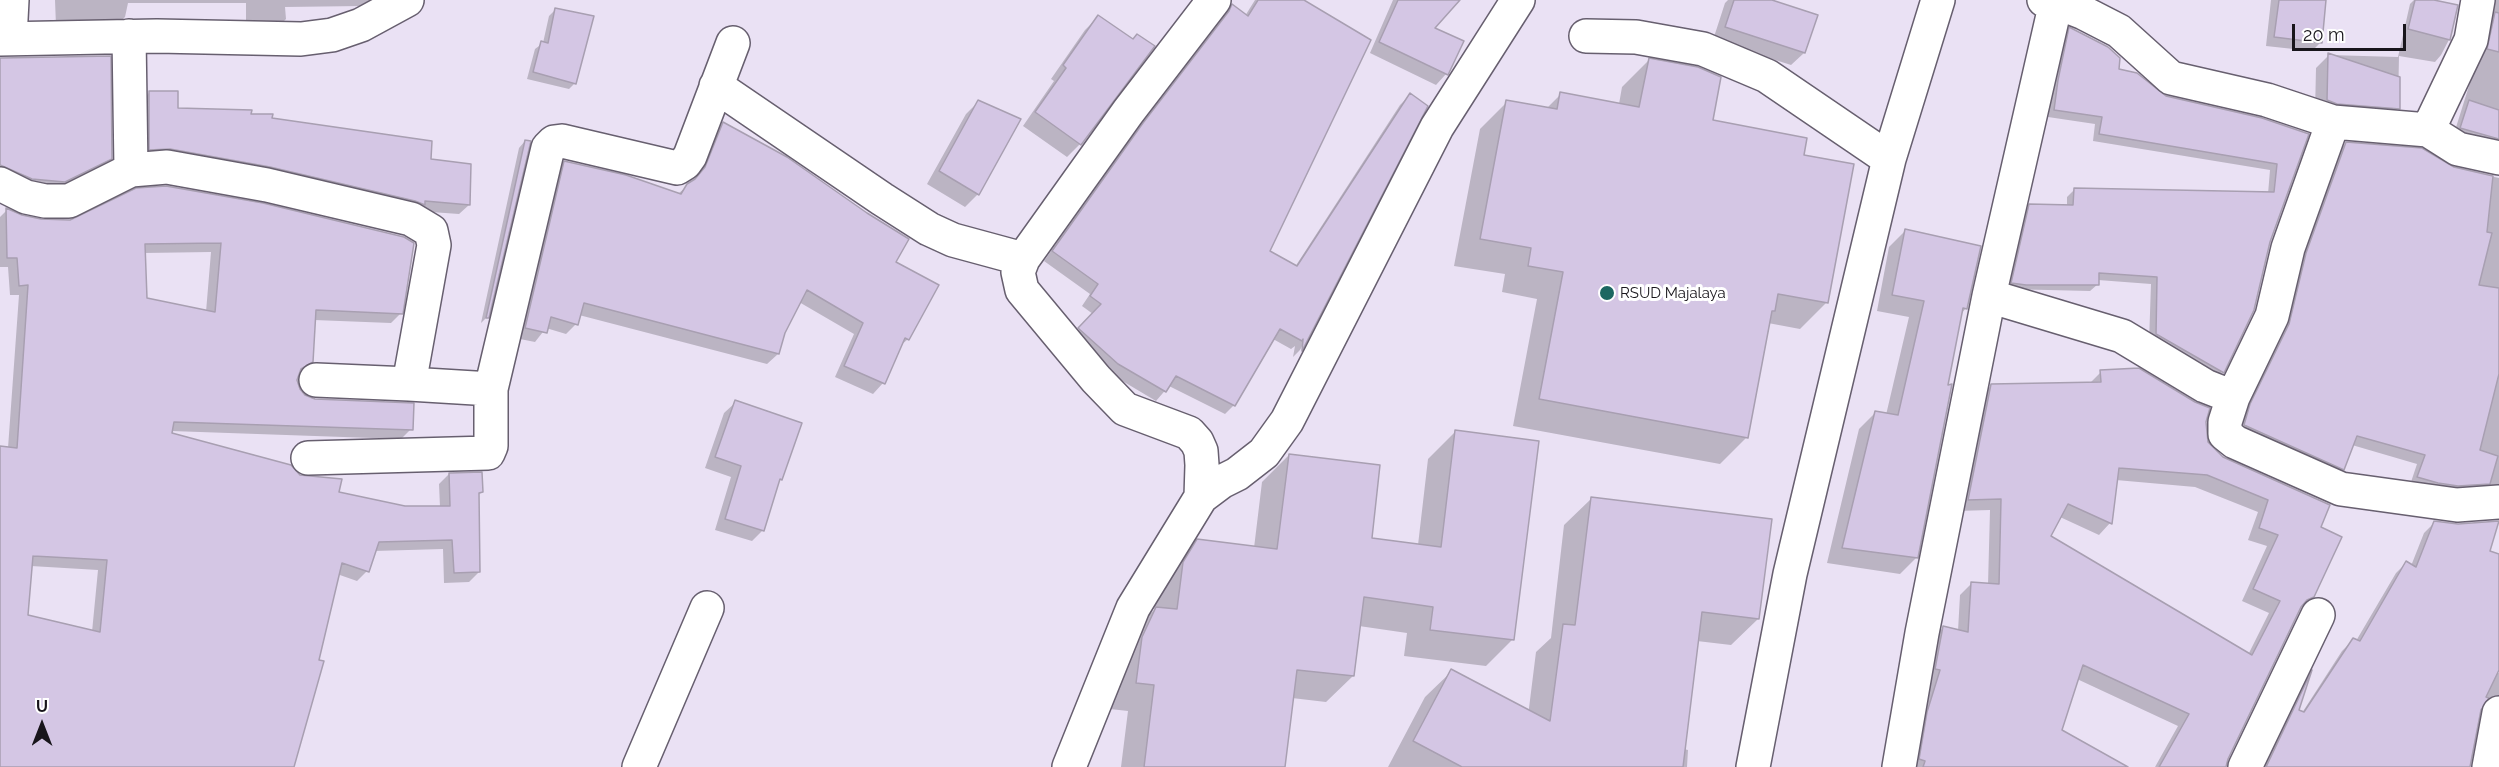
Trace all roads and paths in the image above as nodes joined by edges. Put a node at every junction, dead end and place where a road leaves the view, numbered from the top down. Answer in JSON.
{"nodes":[{"id":1,"x":12,"y":0,"type":"edge"},
{"id":2,"x":406,"y":0,"type":"edge"},
{"id":3,"x":1214,"y":0,"type":"edge"},
{"id":4,"x":1518,"y":0,"type":"edge"},
{"id":5,"x":1938,"y":0,"type":"edge"},
{"id":6,"x":2478,"y":0,"type":"edge"},
{"id":7,"x":2052,"y":1,"type":"edge"},
{"id":8,"x":129,"y":36,"type":"junction"},
{"id":9,"x":1586,"y":36,"type":"dead end"},
{"id":10,"x":5,"y":39,"type":"edge"},
{"id":11,"x":733,"y":43,"type":"dead end"},
{"id":12,"x":716,"y":86,"type":"junction"},
{"id":13,"x":2333,"y":122,"type":"junction"},
{"id":14,"x":2428,"y":130,"type":"junction"},
{"id":15,"x":2499,"y":158,"type":"edge"},
{"id":16,"x":1889,"y":159,"type":"junction"},
{"id":17,"x":131,"y":170,"type":"junction"},
{"id":18,"x":0,"y":184,"type":"edge"},
{"id":19,"x":1023,"y":259,"type":"junction"},
{"id":20,"x":1989,"y":296,"type":"junction"},
{"id":21,"x":316,"y":380,"type":"dead end"},
{"id":22,"x":409,"y":384,"type":"junction"},
{"id":23,"x":491,"y":389,"type":"junction"},
{"id":24,"x":2233,"y":398,"type":"junction"},
{"id":25,"x":308,"y":458,"type":"dead end"},
{"id":26,"x":1201,"y":497,"type":"junction"},
{"id":27,"x":2499,"y":502,"type":"edge"},
{"id":28,"x":707,"y":608,"type":"dead end"},
{"id":29,"x":2318,"y":615,"type":"dead end"},
{"id":30,"x":2499,"y":713,"type":"edge"},
{"id":31,"x":639,"y":767,"type":"edge"},
{"id":32,"x":1069,"y":767,"type":"edge"},
{"id":33,"x":1752,"y":767,"type":"edge"},
{"id":34,"x":1899,"y":767,"type":"edge"},
{"id":35,"x":2245,"y":767,"type":"edge"},
{"id":36,"x":2489,"y":767,"type":"edge"}],
"edges":[{"from":1,"to":10,"type":"street"},
{"from":2,"to":8,"type":"street"},
{"from":3,"to":19,"type":"street"},
{"from":4,"to":26,"type":"street"},
{"from":5,"to":16,"type":"street"},
{"from":6,"to":14,"type":"street"},
{"from":7,"to":13,"type":"street"},
{"from":7,"to":20,"type":"street"},
{"from":8,"to":10,"type":"street"},
{"from":8,"to":17,"type":"street"},
{"from":9,"to":16,"type":"street"},
{"from":11,"to":12,"type":"street"},
{"from":12,"to":19,"type":"street"},
{"from":12,"to":23,"type":"street"},
{"from":13,"to":14,"type":"street"},
{"from":13,"to":24,"type":"street"},
{"from":14,"to":15,"type":"street"},
{"from":16,"to":33,"type":"street"},
{"from":17,"to":18,"type":"street"},
{"from":17,"to":22,"type":"street"},
{"from":19,"to":26,"type":"street"},
{"from":20,"to":24,"type":"street"},
{"from":20,"to":34,"type":"street"},
{"from":21,"to":22,"type":"street"},
{"from":22,"to":23,"type":"street"},
{"from":23,"to":25,"type":"street"},
{"from":24,"to":27,"type":"street"},
{"from":26,"to":32,"type":"street"},
{"from":28,"to":31,"type":"street"},
{"from":29,"to":35,"type":"street"},
{"from":30,"to":36,"type":"street"}]}
